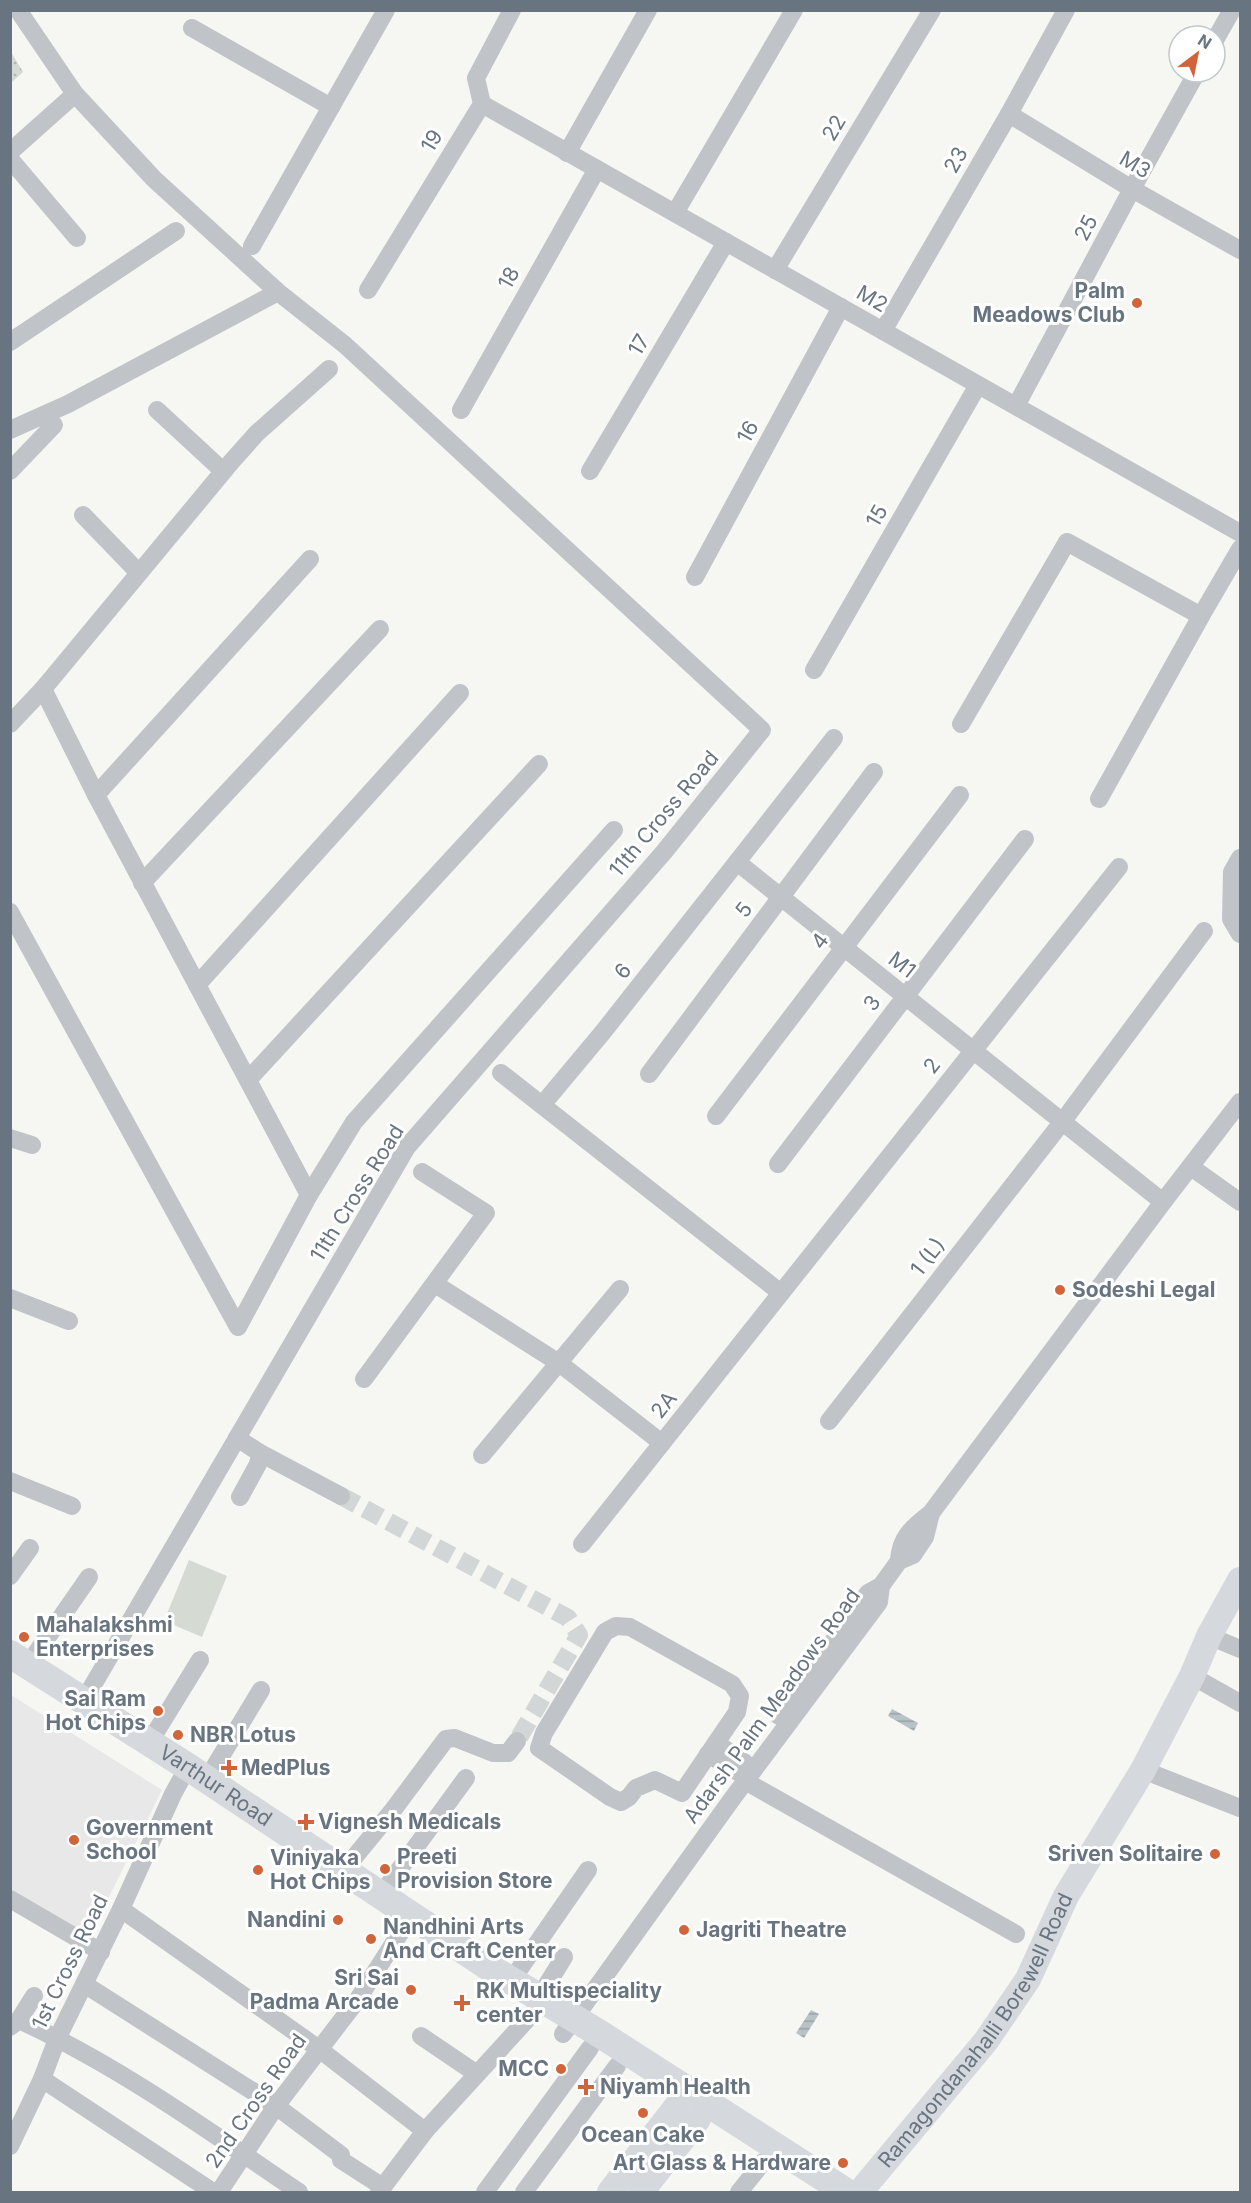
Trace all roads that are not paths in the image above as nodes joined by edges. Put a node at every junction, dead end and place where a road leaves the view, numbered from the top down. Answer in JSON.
{"nodes":[{"id":1,"x":18,"y":10,"type":"edge"},
{"id":2,"x":386,"y":10,"type":"edge"},
{"id":3,"x":512,"y":10,"type":"edge"},
{"id":4,"x":648,"y":10,"type":"edge"},
{"id":5,"x":794,"y":10,"type":"edge"},
{"id":6,"x":932,"y":10,"type":"edge"},
{"id":7,"x":1066,"y":10,"type":"edge"},
{"id":8,"x":1232,"y":10,"type":"edge"},
{"id":9,"x":1224,"y":24,"type":"edge"},
{"id":10,"x":192,"y":28,"type":"dead end"},
{"id":11,"x":1190,"y":84,"type":"edge"},
{"id":12,"x":75,"y":94,"type":"junction"},
{"id":13,"x":482,"y":104,"type":"junction"},
{"id":14,"x":331,"y":107,"type":"junction"},
{"id":15,"x":1009,"y":114,"type":"junction"},
{"id":16,"x":10,"y":152,"type":"edge"},
{"id":17,"x":567,"y":153,"type":"junction"},
{"id":18,"x":10,"y":159,"type":"edge"},
{"id":19,"x":597,"y":169,"type":"junction"},
{"id":20,"x":1132,"y":189,"type":"junction"},
{"id":21,"x":186,"y":207,"type":"junction"},
{"id":22,"x":675,"y":213,"type":"junction"},
{"id":23,"x":201,"y":222,"type":"junction"},
{"id":24,"x":176,"y":231,"type":"junction"},
{"id":25,"x":77,"y":238,"type":"dead end"},
{"id":26,"x":726,"y":242,"type":"junction"},
{"id":27,"x":252,"y":246,"type":"dead end"},
{"id":28,"x":1240,"y":250,"type":"edge"},
{"id":29,"x":775,"y":270,"type":"junction"},
{"id":30,"x":368,"y":290,"type":"dead end"},
{"id":31,"x":278,"y":292,"type":"junction"},
{"id":32,"x":842,"y":307,"type":"junction"},
{"id":33,"x":883,"y":331,"type":"junction"},
{"id":34,"x":10,"y":342,"type":"edge"},
{"id":35,"x":329,"y":369,"type":"dead end"},
{"id":36,"x":978,"y":385,"type":"junction"},
{"id":37,"x":1016,"y":406,"type":"junction"},
{"id":38,"x":157,"y":410,"type":"dead end"},
{"id":39,"x":461,"y":410,"type":"dead end"},
{"id":40,"x":54,"y":424,"type":"dead end"},
{"id":41,"x":10,"y":430,"type":"edge"},
{"id":42,"x":10,"y":471,"type":"edge"},
{"id":43,"x":223,"y":471,"type":"junction"},
{"id":44,"x":590,"y":471,"type":"dead end"},
{"id":45,"x":83,"y":515,"type":"dead end"},
{"id":46,"x":1240,"y":533,"type":"edge"},
{"id":47,"x":1240,"y":549,"type":"edge"},
{"id":48,"x":310,"y":559,"type":"dead end"},
{"id":49,"x":139,"y":573,"type":"junction"},
{"id":50,"x":695,"y":577,"type":"dead end"},
{"id":51,"x":1201,"y":616,"type":"junction"},
{"id":52,"x":380,"y":629,"type":"dead end"},
{"id":53,"x":814,"y":670,"type":"dead end"},
{"id":54,"x":43,"y":689,"type":"junction"},
{"id":55,"x":460,"y":693,"type":"dead end"},
{"id":56,"x":10,"y":724,"type":"edge"},
{"id":57,"x":961,"y":724,"type":"dead end"},
{"id":58,"x":834,"y":738,"type":"dead end"},
{"id":59,"x":539,"y":764,"type":"dead end"},
{"id":60,"x":874,"y":772,"type":"dead end"},
{"id":61,"x":96,"y":795,"type":"junction"},
{"id":62,"x":960,"y":795,"type":"dead end"},
{"id":63,"x":1099,"y":799,"type":"dead end"},
{"id":64,"x":614,"y":830,"type":"dead end"},
{"id":65,"x":1025,"y":839,"type":"dead end"},
{"id":66,"x":1240,"y":858,"type":"edge"},
{"id":67,"x":737,"y":862,"type":"junction"},
{"id":68,"x":1119,"y":867,"type":"dead end"},
{"id":69,"x":142,"y":883,"type":"junction"},
{"id":70,"x":781,"y":897,"type":"junction"},
{"id":71,"x":10,"y":912,"type":"edge"},
{"id":72,"x":1236,"y":927,"type":"edge"},
{"id":73,"x":1204,"y":931,"type":"dead end"},
{"id":74,"x":843,"y":948,"type":"junction"},
{"id":75,"x":197,"y":985,"type":"junction"},
{"id":76,"x":905,"y":996,"type":"junction"},
{"id":77,"x":974,"y":1050,"type":"junction"},
{"id":78,"x":501,"y":1073,"type":"dead end"},
{"id":79,"x":649,"y":1074,"type":"dead end"},
{"id":80,"x":248,"y":1080,"type":"junction"},
{"id":81,"x":1240,"y":1102,"type":"edge"},
{"id":82,"x":542,"y":1105,"type":"junction"},
{"id":83,"x":716,"y":1116,"type":"dead end"},
{"id":84,"x":1063,"y":1121,"type":"junction"},
{"id":85,"x":10,"y":1138,"type":"edge"},
{"id":86,"x":32,"y":1145,"type":"dead end"},
{"id":87,"x":778,"y":1164,"type":"dead end"},
{"id":88,"x":1191,"y":1167,"type":"junction"},
{"id":89,"x":422,"y":1172,"type":"dead end"},
{"id":90,"x":309,"y":1195,"type":"junction"},
{"id":91,"x":1163,"y":1202,"type":"junction"},
{"id":92,"x":1240,"y":1202,"type":"edge"},
{"id":93,"x":435,"y":1284,"type":"junction"},
{"id":94,"x":620,"y":1289,"type":"dead end"},
{"id":95,"x":781,"y":1293,"type":"junction"},
{"id":96,"x":10,"y":1298,"type":"edge"},
{"id":97,"x":69,"y":1321,"type":"dead end"},
{"id":98,"x":559,"y":1363,"type":"junction"},
{"id":99,"x":364,"y":1379,"type":"dead end"},
{"id":100,"x":829,"y":1421,"type":"dead end"},
{"id":101,"x":237,"y":1438,"type":"junction"},
{"id":102,"x":662,"y":1443,"type":"junction"},
{"id":103,"x":261,"y":1453,"type":"junction"},
{"id":104,"x":482,"y":1455,"type":"dead end"},
{"id":105,"x":10,"y":1480,"type":"edge"},
{"id":106,"x":341,"y":1496,"type":"tunnel mouth"},
{"id":107,"x":240,"y":1497,"type":"dead end"},
{"id":108,"x":72,"y":1506,"type":"dead end"},
{"id":109,"x":582,"y":1544,"type":"dead end"},
{"id":110,"x":30,"y":1548,"type":"dead end"},
{"id":111,"x":10,"y":1576,"type":"edge"},
{"id":112,"x":89,"y":1577,"type":"dead end"},
{"id":113,"x":1240,"y":1583,"type":"edge"},
{"id":114,"x":1209,"y":1636,"type":"junction"},
{"id":115,"x":1240,"y":1649,"type":"edge"},
{"id":116,"x":200,"y":1660,"type":"dead end"},
{"id":117,"x":16,"y":1665,"type":"edge"},
{"id":118,"x":1192,"y":1676,"type":"junction"},
{"id":119,"x":261,"y":1690,"type":"dead end"},
{"id":120,"x":83,"y":1702,"type":"junction"},
{"id":121,"x":1240,"y":1703,"type":"edge"},
{"id":122,"x":517,"y":1741,"type":"tunnel mouth"},
{"id":123,"x":149,"y":1743,"type":"junction"},
{"id":124,"x":712,"y":1749,"type":"junction"},
{"id":125,"x":1143,"y":1770,"type":"junction"},
{"id":126,"x":743,"y":1772,"type":"junction"},
{"id":127,"x":192,"y":1777,"type":"junction"},
{"id":128,"x":466,"y":1778,"type":"dead end"},
{"id":129,"x":1240,"y":1808,"type":"edge"},
{"id":130,"x":588,"y":1870,"type":"dead end"},
{"id":131,"x":343,"y":1871,"type":"junction"},
{"id":132,"x":380,"y":1896,"type":"junction"},
{"id":133,"x":10,"y":1899,"type":"edge"},
{"id":134,"x":121,"y":1909,"type":"junction"},
{"id":135,"x":406,"y":1923,"type":"junction"},
{"id":136,"x":1016,"y":1934,"type":"dead end"},
{"id":137,"x":101,"y":1952,"type":"junction"},
{"id":138,"x":564,"y":1957,"type":"dead end"},
{"id":139,"x":496,"y":1977,"type":"junction"},
{"id":140,"x":84,"y":1984,"type":"junction"},
{"id":141,"x":34,"y":1996,"type":"dead end"},
{"id":142,"x":538,"y":2002,"type":"junction"},
{"id":143,"x":15,"y":2024,"type":"edge"},
{"id":144,"x":566,"y":2025,"type":"junction"},
{"id":145,"x":421,"y":2036,"type":"dead end"},
{"id":146,"x":57,"y":2039,"type":"junction"},
{"id":147,"x":319,"y":2049,"type":"junction"},
{"id":148,"x":590,"y":2049,"type":"junction"},
{"id":149,"x":617,"y":2066,"type":"junction"},
{"id":150,"x":477,"y":2074,"type":"junction"},
{"id":151,"x":42,"y":2079,"type":"junction"},
{"id":152,"x":276,"y":2106,"type":"junction"},
{"id":153,"x":687,"y":2113,"type":"junction"},
{"id":154,"x":425,"y":2132,"type":"junction"},
{"id":155,"x":10,"y":2145,"type":"edge"},
{"id":156,"x":244,"y":2155,"type":"junction"},
{"id":157,"x":763,"y":2162,"type":"junction"},
{"id":158,"x":381,"y":2190,"type":"edge"},
{"id":159,"x":213,"y":2193,"type":"edge"},
{"id":160,"x":219,"y":2193,"type":"edge"},
{"id":161,"x":299,"y":2193,"type":"edge"},
{"id":162,"x":486,"y":2193,"type":"edge"},
{"id":163,"x":524,"y":2193,"type":"edge"},
{"id":164,"x":610,"y":2193,"type":"edge"},
{"id":165,"x":641,"y":2193,"type":"edge"},
{"id":166,"x":739,"y":2193,"type":"edge"},
{"id":167,"x":811,"y":2193,"type":"edge"},
{"id":168,"x":846,"y":2193,"type":"edge"},
{"id":169,"x":860,"y":2193,"type":"edge"}],
"edges":[{"from":1,"to":12,"type":"street"},
{"from":2,"to":14,"type":"street"},
{"from":3,"to":13,"type":"street"},
{"from":4,"to":17,"type":"street"},
{"from":5,"to":22,"type":"street"},
{"from":6,"to":29,"type":"street","name":"22"},
{"from":7,"to":15,"type":"street","name":"23"},
{"from":8,"to":9,"type":"street"},
{"from":10,"to":14,"type":"street"},
{"from":11,"to":20,"type":"street","name":"25"},
{"from":12,"to":16,"type":"street"},
{"from":12,"to":21,"type":"street"},
{"from":13,"to":17,"type":"street","name":"M2"},
{"from":13,"to":30,"type":"street","name":"19"},
{"from":14,"to":27,"type":"street"},
{"from":15,"to":20,"type":"street","name":"M3"},
{"from":15,"to":33,"type":"street","name":"23"},
{"from":17,"to":19,"type":"street","name":"M2"},
{"from":18,"to":25,"type":"street"},
{"from":19,"to":22,"type":"street","name":"M2"},
{"from":19,"to":39,"type":"street","name":"18"},
{"from":20,"to":28,"type":"street","name":"M3"},
{"from":20,"to":37,"type":"street","name":"25"},
{"from":21,"to":23,"type":"street"},
{"from":21,"to":24,"type":"street"},
{"from":22,"to":26,"type":"street","name":"M2"},
{"from":23,"to":24,"type":"street"},
{"from":23,"to":31,"type":"street"},
{"from":24,"to":34,"type":"street"},
{"from":26,"to":29,"type":"street","name":"M2"},
{"from":26,"to":44,"type":"street","name":"17"},
{"from":29,"to":32,"type":"street","name":"M2"},
{"from":31,"to":41,"type":"street"},
{"from":31,"to":101,"type":"street","name":"11th Cross Road"},
{"from":32,"to":33,"type":"street","name":"M2"},
{"from":32,"to":50,"type":"street","name":"16"},
{"from":33,"to":36,"type":"street","name":"M2"},
{"from":35,"to":43,"type":"street"},
{"from":36,"to":37,"type":"street","name":"M2"},
{"from":36,"to":53,"type":"street","name":"15"},
{"from":37,"to":46,"type":"street","name":"M2"},
{"from":38,"to":43,"type":"street"},
{"from":40,"to":42,"type":"street"},
{"from":43,"to":49,"type":"street"},
{"from":45,"to":49,"type":"street"},
{"from":47,"to":51,"type":"street"},
{"from":48,"to":61,"type":"street"},
{"from":49,"to":54,"type":"street"},
{"from":51,"to":57,"type":"street"},
{"from":51,"to":63,"type":"street"},
{"from":52,"to":69,"type":"street"},
{"from":54,"to":56,"type":"street"},
{"from":54,"to":61,"type":"street"},
{"from":55,"to":75,"type":"street"},
{"from":58,"to":67,"type":"street"},
{"from":59,"to":80,"type":"street"},
{"from":60,"to":70,"type":"street","name":"5"},
{"from":61,"to":69,"type":"street"},
{"from":62,"to":74,"type":"street","name":"4"},
{"from":64,"to":90,"type":"street"},
{"from":65,"to":76,"type":"street","name":"3"},
{"from":66,"to":72,"type":"street"},
{"from":67,"to":70,"type":"street","name":"M1"},
{"from":67,"to":82,"type":"street","name":"6"},
{"from":68,"to":77,"type":"street","name":"2"},
{"from":69,"to":75,"type":"street"},
{"from":70,"to":74,"type":"street","name":"M1"},
{"from":70,"to":79,"type":"street","name":"5"},
{"from":71,"to":90,"type":"street"},
{"from":73,"to":84,"type":"street","name":"1 (L)"},
{"from":74,"to":76,"type":"street","name":"M1"},
{"from":74,"to":83,"type":"street","name":"4"},
{"from":75,"to":80,"type":"street"},
{"from":76,"to":77,"type":"street","name":"M1"},
{"from":76,"to":87,"type":"street","name":"3"},
{"from":77,"to":84,"type":"street","name":"M1"},
{"from":77,"to":95,"type":"street","name":"2"},
{"from":78,"to":82,"type":"street"},
{"from":80,"to":90,"type":"street"},
{"from":81,"to":88,"type":"street","name":"Adarsh Palm Meadows Road"},
{"from":82,"to":95,"type":"street"},
{"from":84,"to":91,"type":"street","name":"M1"},
{"from":84,"to":100,"type":"street","name":"1 (L)"},
{"from":85,"to":86,"type":"street"},
{"from":88,"to":91,"type":"street","name":"Adarsh Palm Meadows Road"},
{"from":88,"to":92,"type":"street"},
{"from":89,"to":93,"type":"street"},
{"from":91,"to":126,"type":"street","name":"Adarsh Palm Meadows Road"},
{"from":93,"to":98,"type":"street"},
{"from":93,"to":99,"type":"street"},
{"from":94,"to":98,"type":"street"},
{"from":95,"to":102,"type":"street","name":"2A"},
{"from":96,"to":97,"type":"street"},
{"from":98,"to":102,"type":"street"},
{"from":98,"to":104,"type":"street"},
{"from":101,"to":103,"type":"street"},
{"from":101,"to":120,"type":"street","name":"11th Cross Road"},
{"from":102,"to":109,"type":"street","name":"2A"},
{"from":103,"to":106,"type":"street"},
{"from":103,"to":107,"type":"street"},
{"from":105,"to":108,"type":"street"},
{"from":110,"to":111,"type":"street"},
{"from":112,"to":117,"type":"street"},
{"from":113,"to":114,"type":"street","name":"Ramagondanahalli Borewell Road"},
{"from":114,"to":115,"type":"street"},
{"from":114,"to":118,"type":"street","name":"Ramagondanahalli Borewell Road"},
{"from":116,"to":123,"type":"street"},
{"from":117,"to":120,"type":"main road","name":"Varthur Road"},
{"from":117,"to":127,"type":"main road","name":"Varthur Road"},
{"from":118,"to":121,"type":"street"},
{"from":118,"to":125,"type":"street","name":"Ramagondanahalli Borewell Road"},
{"from":119,"to":127,"type":"street","name":"1st Cross Road"},
{"from":120,"to":123,"type":"main road","name":"Varthur Road"},
{"from":122,"to":131,"type":"street"},
{"from":123,"to":127,"type":"main road","name":"Varthur Road"},
{"from":124,"to":124,"type":"street"},
{"from":124,"to":126,"type":"street"},
{"from":125,"to":129,"type":"street"},
{"from":125,"to":169,"type":"street","name":"Ramagondanahalli Borewell Road"},
{"from":126,"to":136,"type":"street"},
{"from":126,"to":144,"type":"street","name":"Adarsh Palm Meadows Road"},
{"from":127,"to":131,"type":"main road","name":"Varthur Road"},
{"from":127,"to":134,"type":"street","name":"1st Cross Road"},
{"from":127,"to":135,"type":"main road","name":"Varthur Road"},
{"from":128,"to":132,"type":"street"},
{"from":130,"to":139,"type":"street"},
{"from":131,"to":132,"type":"main road","name":"Varthur Road"},
{"from":132,"to":135,"type":"main road","name":"Varthur Road"},
{"from":133,"to":137,"type":"street"},
{"from":134,"to":137,"type":"street","name":"1st Cross Road"},
{"from":134,"to":147,"type":"street"},
{"from":135,"to":139,"type":"main road","name":"Varthur Road"},
{"from":135,"to":147,"type":"street","name":"2nd Cross Road"},
{"from":137,"to":140,"type":"street","name":"1st Cross Road"},
{"from":138,"to":142,"type":"street"},
{"from":139,"to":142,"type":"main road","name":"Varthur Road"},
{"from":139,"to":144,"type":"main road","name":"Varthur Road"},
{"from":140,"to":146,"type":"street","name":"1st Cross Road"},
{"from":140,"to":152,"type":"street"},
{"from":141,"to":143,"type":"street"},
{"from":142,"to":144,"type":"main road","name":"Varthur Road"},
{"from":142,"to":150,"type":"street"},
{"from":143,"to":146,"type":"street"},
{"from":144,"to":148,"type":"main road","name":"Varthur Road"},
{"from":144,"to":168,"type":"main road","name":"Varthur Road"},
{"from":145,"to":150,"type":"street"},
{"from":146,"to":151,"type":"street","name":"1st Cross Road"},
{"from":146,"to":156,"type":"street"},
{"from":147,"to":152,"type":"street","name":"2nd Cross Road"},
{"from":147,"to":154,"type":"street"},
{"from":148,"to":149,"type":"main road","name":"Varthur Road"},
{"from":148,"to":162,"type":"street"},
{"from":149,"to":153,"type":"main road","name":"Varthur Road"},
{"from":149,"to":163,"type":"street"},
{"from":150,"to":154,"type":"street"},
{"from":151,"to":155,"type":"street","name":"1st Cross Road"},
{"from":151,"to":159,"type":"street"},
{"from":152,"to":156,"type":"street","name":"2nd Cross Road"},
{"from":152,"to":158,"type":"street"},
{"from":153,"to":157,"type":"main road","name":"Varthur Road"},
{"from":153,"to":164,"type":"street"},
{"from":153,"to":165,"type":"street"},
{"from":154,"to":158,"type":"street"},
{"from":156,"to":160,"type":"street","name":"2nd Cross Road"},
{"from":156,"to":161,"type":"street"},
{"from":157,"to":166,"type":"street"},
{"from":157,"to":167,"type":"main road","name":"Varthur Road"}]}
